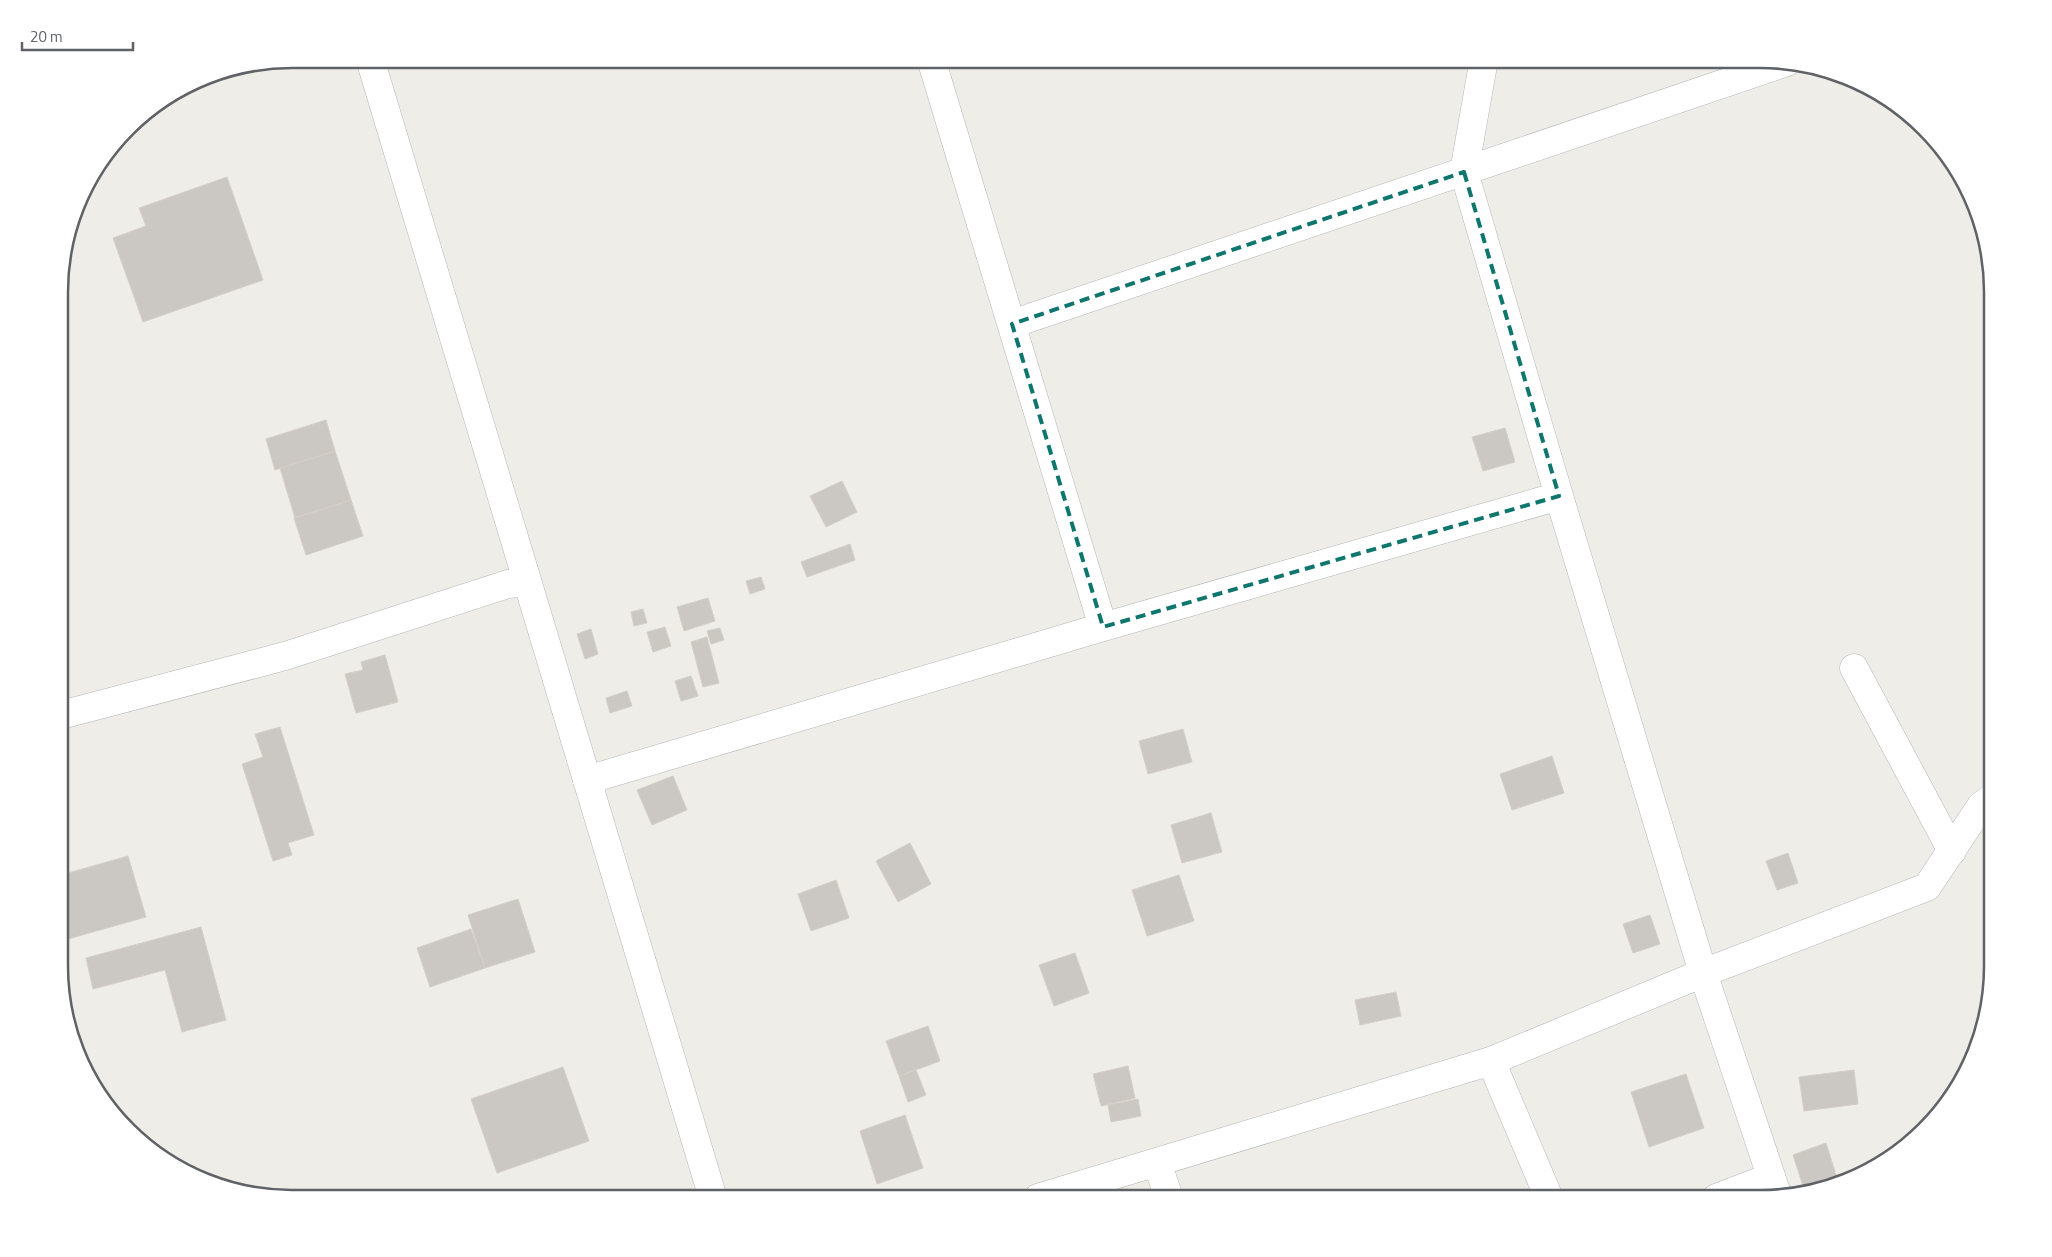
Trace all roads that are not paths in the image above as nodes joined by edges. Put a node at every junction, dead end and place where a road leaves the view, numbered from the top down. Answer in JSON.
{"nodes":[{"id":1,"x":373,"y":68,"type":"edge"},
{"id":2,"x":934,"y":68,"type":"edge"},
{"id":3,"x":1482,"y":68,"type":"edge"},
{"id":4,"x":1769,"y":68,"type":"edge"},
{"id":5,"x":1464,"y":172,"type":"junction"},
{"id":6,"x":1012,"y":324,"type":"junction"},
{"id":7,"x":1559,"y":496,"type":"junction"},
{"id":8,"x":528,"y":582,"type":"junction"},
{"id":9,"x":1103,"y":627,"type":"junction"},
{"id":10,"x":1854,"y":668,"type":"dead end"},
{"id":11,"x":68,"y":713,"type":"edge"},
{"id":12,"x":587,"y":780,"type":"junction"},
{"id":13,"x":1984,"y":804,"type":"edge"},
{"id":14,"x":1952,"y":851,"type":"junction"},
{"id":15,"x":1703,"y":973,"type":"junction"},
{"id":16,"x":1491,"y":1061,"type":"junction"},
{"id":17,"x":1157,"y":1162,"type":"junction"},
{"id":18,"x":1774,"y":1187,"type":"edge"},
{"id":19,"x":711,"y":1190,"type":"edge"},
{"id":20,"x":1064,"y":1190,"type":"edge"},
{"id":21,"x":1166,"y":1190,"type":"edge"},
{"id":22,"x":1547,"y":1190,"type":"edge"},
{"id":23,"x":1758,"y":1190,"type":"edge"}],
"edges":[{"from":1,"to":8,"type":"street"},
{"from":2,"to":6,"type":"street"},
{"from":3,"to":5,"type":"street"},
{"from":4,"to":5,"type":"street"},
{"from":5,"to":6,"type":"street"},
{"from":5,"to":7,"type":"street"},
{"from":6,"to":9,"type":"street"},
{"from":7,"to":9,"type":"street"},
{"from":7,"to":15,"type":"street"},
{"from":8,"to":11,"type":"street"},
{"from":8,"to":12,"type":"street"},
{"from":9,"to":12,"type":"street"},
{"from":10,"to":14,"type":"street"},
{"from":12,"to":19,"type":"street"},
{"from":13,"to":14,"type":"street"},
{"from":14,"to":15,"type":"street"},
{"from":15,"to":16,"type":"street"},
{"from":15,"to":18,"type":"street"},
{"from":16,"to":17,"type":"street"},
{"from":16,"to":22,"type":"street"},
{"from":17,"to":20,"type":"street"},
{"from":17,"to":21,"type":"street"},
{"from":18,"to":23,"type":"street"}]}
